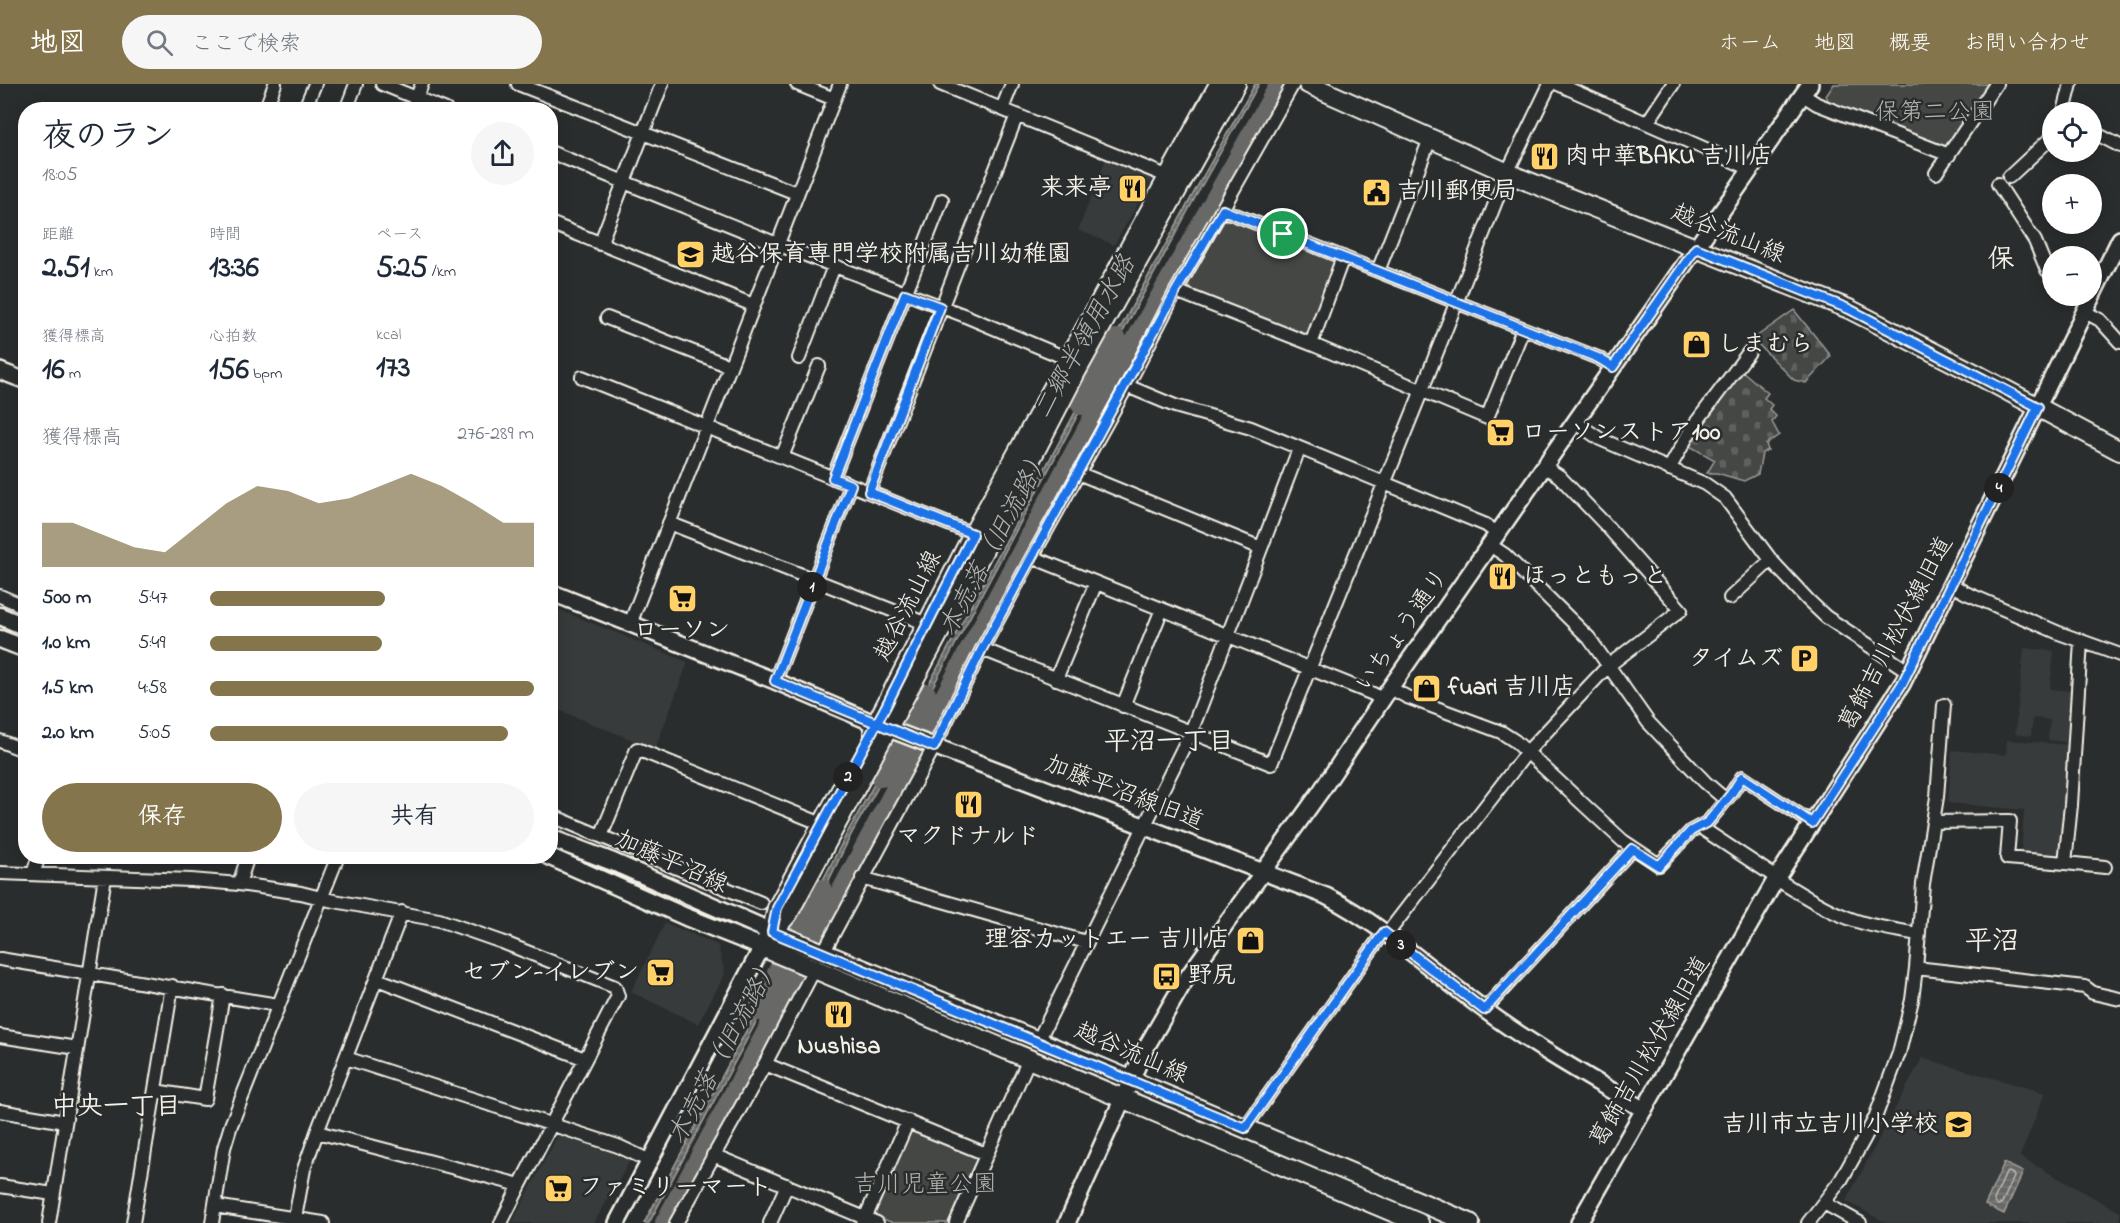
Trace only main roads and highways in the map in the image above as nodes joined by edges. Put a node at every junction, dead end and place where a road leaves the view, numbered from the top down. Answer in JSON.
{"nodes":[{"id":1,"x":1219,"y":84,"type":"edge"},
{"id":2,"x":1236,"y":84,"type":"edge"},
{"id":3,"x":1308,"y":84,"type":"edge"},
{"id":4,"x":2120,"y":451,"type":"edge"},
{"id":5,"x":0,"y":616,"type":"edge"},
{"id":6,"x":18,"y":624,"type":"edge"},
{"id":7,"x":0,"y":639,"type":"edge"},
{"id":8,"x":18,"y":646,"type":"edge"},
{"id":9,"x":888,"y":728,"type":"junction"},
{"id":10,"x":558,"y":841,"type":"edge"},
{"id":11,"x":558,"y":860,"type":"edge"},
{"id":12,"x":774,"y":939,"type":"junction"},
{"id":13,"x":818,"y":958,"type":"junction"},
{"id":14,"x":1412,"y":1222,"type":"edge"},
{"id":15,"x":1470,"y":1223,"type":"edge"}],
"edges":[{"from":1,"to":9,"type":"main road","name":"越谷流山線"},
{"from":2,"to":9,"type":"main road","name":"越谷流山線"},
{"from":3,"to":4,"type":"main road","name":"越谷流山線"},
{"from":5,"to":6,"type":"main road"},
{"from":7,"to":8,"type":"main road"},
{"from":9,"to":12,"type":"main road","name":"越谷流山線"},
{"from":9,"to":12,"type":"main road","name":"越谷流山線"},
{"from":10,"to":12,"type":"main road","name":"加藤平沼線"},
{"from":11,"to":12,"type":"main road","name":"加藤平沼線"},
{"from":12,"to":13,"type":"main road","name":"越谷流山線"},
{"from":12,"to":13,"type":"main road","name":"越谷流山線"},
{"from":13,"to":14,"type":"main road","name":"越谷流山線"},
{"from":13,"to":15,"type":"main road","name":"越谷流山線"}]}
